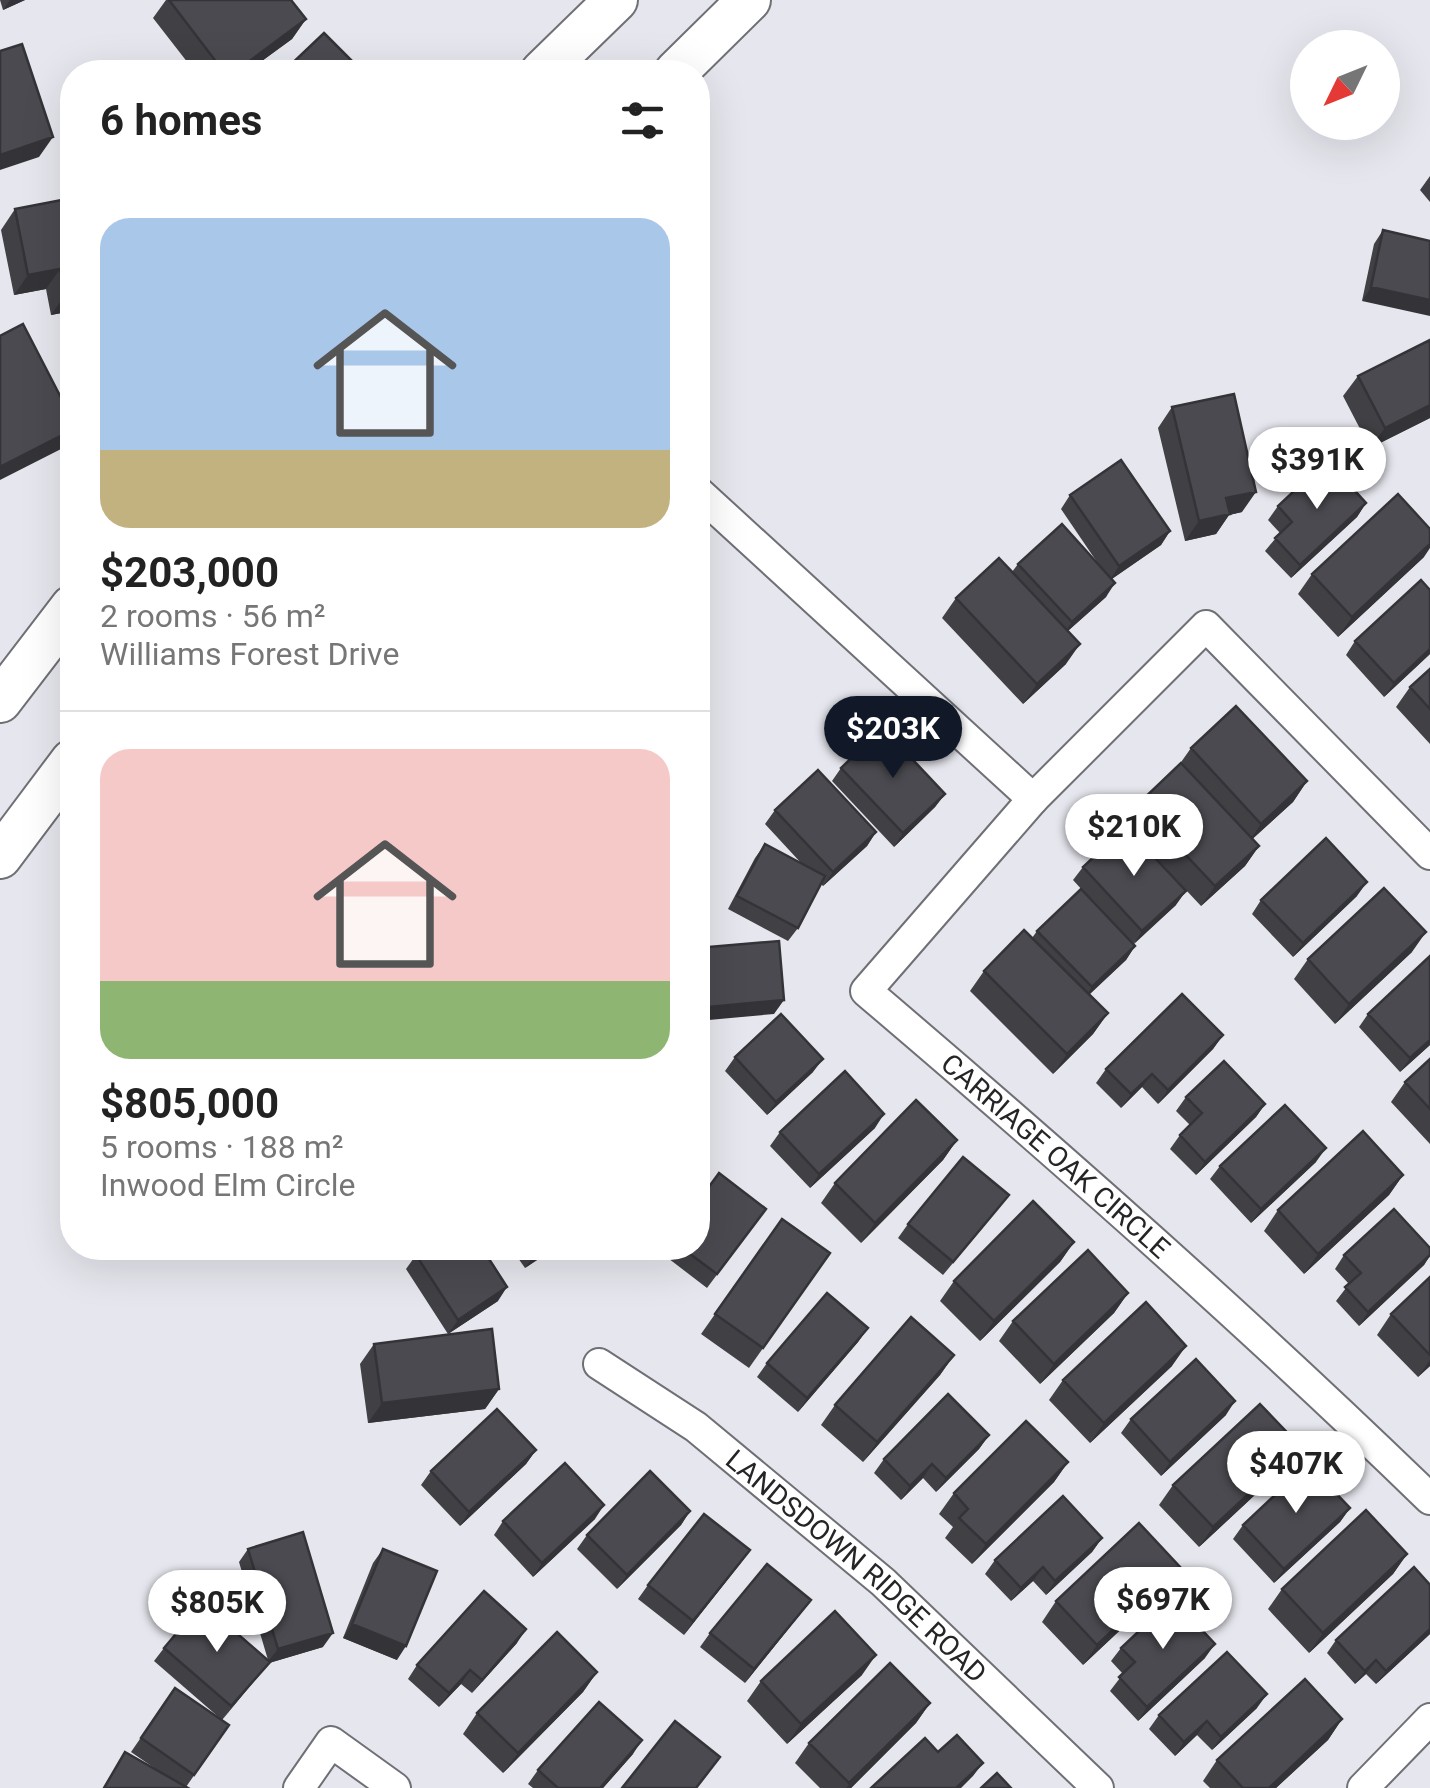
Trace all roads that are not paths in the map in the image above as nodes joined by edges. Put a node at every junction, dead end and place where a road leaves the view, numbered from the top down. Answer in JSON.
{"nodes":[{"id":1,"x":616,"y":0,"type":"edge"},
{"id":2,"x":749,"y":0,"type":"edge"},
{"id":3,"x":554,"y":60,"type":"edge"},
{"id":4,"x":688,"y":60,"type":"edge"},
{"id":5,"x":710,"y":503,"type":"edge"},
{"id":6,"x":60,"y":623,"type":"edge"},
{"id":7,"x":0,"y":701,"type":"edge"},
{"id":8,"x":60,"y":778,"type":"edge"},
{"id":9,"x":1033,"y":799,"type":"junction"},
{"id":10,"x":1430,"y":854,"type":"edge"},
{"id":11,"x":0,"y":857,"type":"edge"},
{"id":12,"x":599,"y":1364,"type":"dead end"},
{"id":13,"x":1430,"y":1499,"type":"edge"},
{"id":14,"x":1430,"y":1719,"type":"edge"},
{"id":15,"x":299,"y":1788,"type":"edge"},
{"id":16,"x":395,"y":1788,"type":"edge"},
{"id":17,"x":1098,"y":1788,"type":"edge"},
{"id":18,"x":1362,"y":1788,"type":"edge"}],
"edges":[{"from":1,"to":3,"type":"main road"},
{"from":2,"to":4,"type":"main road"},
{"from":5,"to":9,"type":"street"},
{"from":6,"to":7,"type":"main road"},
{"from":8,"to":11,"type":"main road"},
{"from":9,"to":10,"type":"street"},
{"from":9,"to":13,"type":"street","name":"CARRIAGE OAK CIRCLE"},
{"from":12,"to":17,"type":"street","name":"LANDSDOWN RIDGE ROAD"},
{"from":14,"to":18,"type":"street"},
{"from":15,"to":16,"type":"street"}]}
